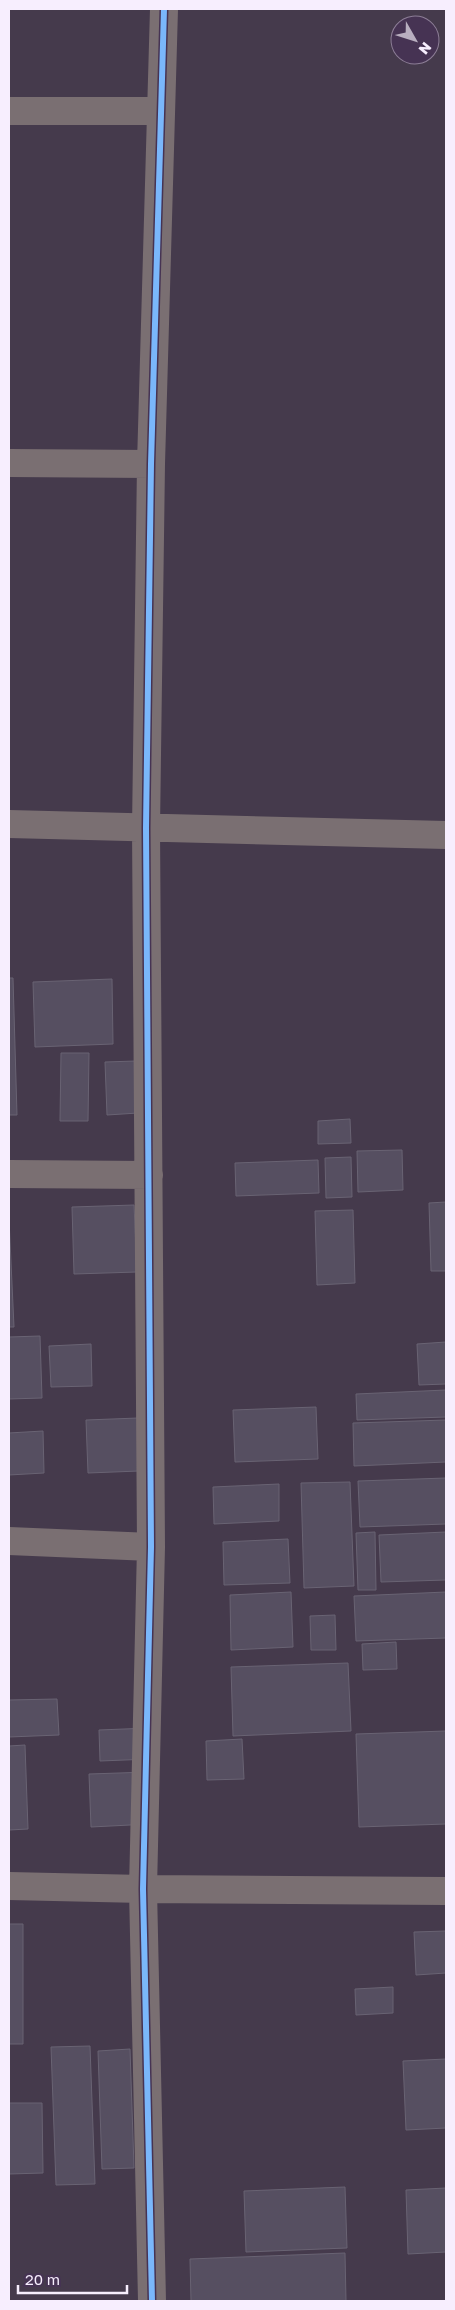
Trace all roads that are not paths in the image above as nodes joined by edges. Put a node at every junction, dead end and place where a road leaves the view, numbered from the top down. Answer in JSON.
{"nodes":[{"id":1,"x":164,"y":9,"type":"edge"},
{"id":2,"x":9,"y":110,"type":"edge"},
{"id":3,"x":160,"y":111,"type":"junction"},
{"id":4,"x":9,"y":463,"type":"edge"},
{"id":5,"x":151,"y":464,"type":"junction"},
{"id":6,"x":9,"y":824,"type":"edge"},
{"id":7,"x":146,"y":828,"type":"junction"},
{"id":8,"x":446,"y":835,"type":"edge"},
{"id":9,"x":9,"y":1174,"type":"edge"},
{"id":10,"x":149,"y":1175,"type":"junction"},
{"id":11,"x":9,"y":1541,"type":"edge"},
{"id":12,"x":152,"y":1547,"type":"junction"},
{"id":13,"x":9,"y":1886,"type":"edge"},
{"id":14,"x":143,"y":1889,"type":"junction"},
{"id":15,"x":446,"y":1891,"type":"edge"},
{"id":16,"x":152,"y":2301,"type":"edge"}],
"edges":[{"from":1,"to":3,"type":"street"},
{"from":2,"to":3,"type":"street"},
{"from":3,"to":5,"type":"street"},
{"from":4,"to":5,"type":"street"},
{"from":5,"to":7,"type":"street"},
{"from":6,"to":7,"type":"street"},
{"from":7,"to":8,"type":"street"},
{"from":7,"to":10,"type":"street"},
{"from":9,"to":10,"type":"street"},
{"from":10,"to":12,"type":"street"},
{"from":11,"to":12,"type":"street"},
{"from":12,"to":14,"type":"street"},
{"from":13,"to":14,"type":"street"},
{"from":14,"to":15,"type":"street"},
{"from":14,"to":16,"type":"street"}]}
